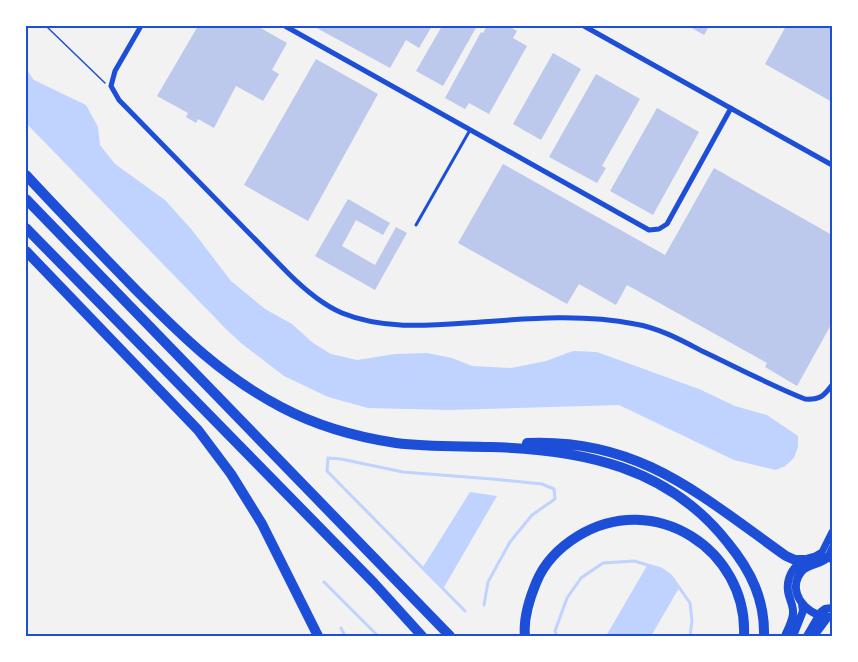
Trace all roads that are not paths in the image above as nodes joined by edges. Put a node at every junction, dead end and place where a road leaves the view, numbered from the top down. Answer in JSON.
{"nodes":[{"id":1,"x":141,"y":26,"type":"edge"},
{"id":2,"x":285,"y":26,"type":"edge"},
{"id":3,"x":584,"y":26,"type":"edge"},
{"id":4,"x":731,"y":108,"type":"junction"},
{"id":5,"x":470,"y":130,"type":"junction"},
{"id":6,"x":832,"y":165,"type":"edge"},
{"id":7,"x":26,"y":175,"type":"edge"},
{"id":8,"x":26,"y":199,"type":"edge"},
{"id":9,"x":416,"y":225,"type":"dead end"},
{"id":10,"x":26,"y":228,"type":"edge"},
{"id":11,"x":26,"y":251,"type":"edge"},
{"id":12,"x":832,"y":385,"type":"edge"},
{"id":13,"x":493,"y":447,"type":"junction"},
{"id":14,"x":832,"y":532,"type":"edge"},
{"id":15,"x":832,"y":548,"type":"edge"},
{"id":16,"x":815,"y":556,"type":"junction"},
{"id":17,"x":830,"y":558,"type":"edge"},
{"id":18,"x":804,"y":560,"type":"junction"},
{"id":19,"x":801,"y":603,"type":"junction"},
{"id":20,"x":832,"y":608,"type":"edge"},
{"id":21,"x":818,"y":616,"type":"junction"},
{"id":22,"x":830,"y":617,"type":"edge"},
{"id":23,"x":316,"y":636,"type":"edge"},
{"id":24,"x":422,"y":636,"type":"edge"},
{"id":25,"x":450,"y":636,"type":"edge"},
{"id":26,"x":525,"y":636,"type":"edge"},
{"id":27,"x":744,"y":636,"type":"edge"},
{"id":28,"x":764,"y":636,"type":"edge"},
{"id":29,"x":785,"y":636,"type":"edge"},
{"id":30,"x":793,"y":636,"type":"edge"},
{"id":31,"x":807,"y":636,"type":"edge"},
{"id":32,"x":814,"y":636,"type":"edge"}],
"edges":[{"from":1,"to":12,"type":"street"},
{"from":2,"to":5,"type":"street"},
{"from":3,"to":4,"type":"street"},
{"from":4,"to":5,"type":"street"},
{"from":4,"to":6,"type":"street"},
{"from":5,"to":9,"type":"lane"},
{"from":7,"to":13,"type":"highway"},
{"from":8,"to":25,"type":"highway"},
{"from":10,"to":24,"type":"highway"},
{"from":11,"to":23,"type":"highway"},
{"from":13,"to":18,"type":"highway"},
{"from":13,"to":28,"type":"highway"},
{"from":14,"to":16,"type":"street"},
{"from":15,"to":17,"type":"street"},
{"from":16,"to":17,"type":"main road"},
{"from":16,"to":18,"type":"main road"},
{"from":17,"to":19,"type":"main road"},
{"from":18,"to":29,"type":"main road"},
{"from":19,"to":21,"type":"main road"},
{"from":19,"to":30,"type":"main road"},
{"from":20,"to":21,"type":"main road"},
{"from":21,"to":22,"type":"main road"},
{"from":21,"to":31,"type":"main road"},
{"from":22,"to":32,"type":"main road"},
{"from":26,"to":27,"type":"highway"}]}
